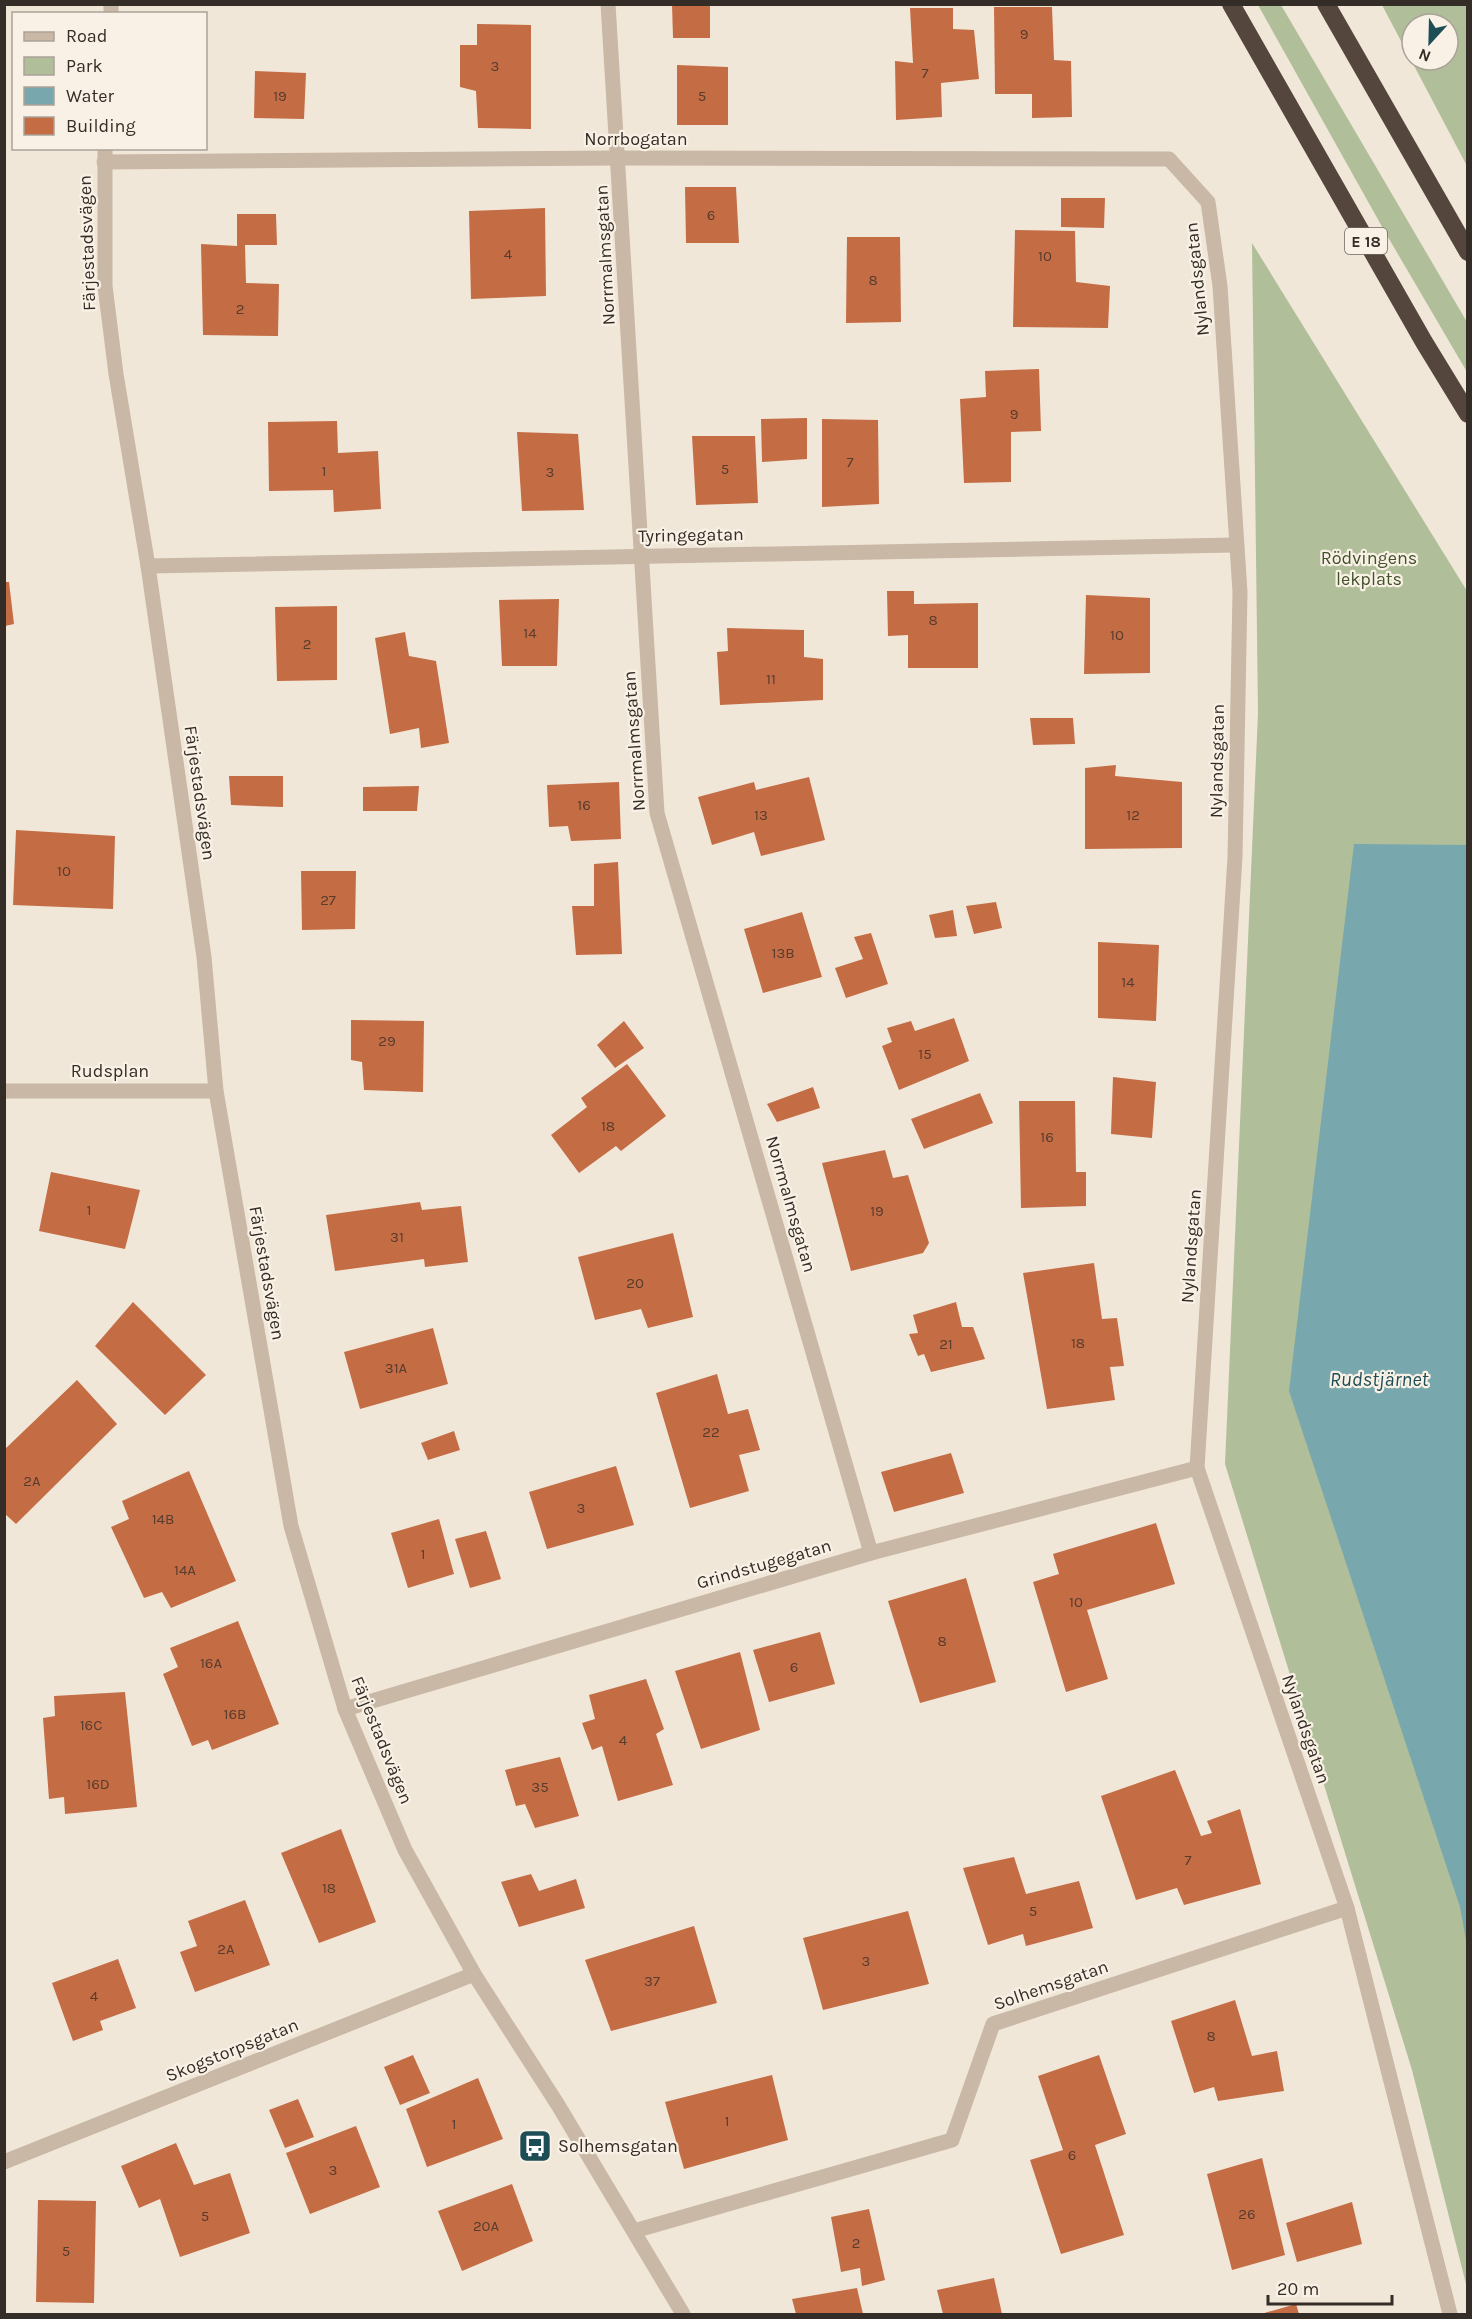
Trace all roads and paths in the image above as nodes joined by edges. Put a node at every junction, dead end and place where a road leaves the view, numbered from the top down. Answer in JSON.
{"nodes":[{"id":1,"x":608,"y":4,"type":"edge"},
{"id":2,"x":1217,"y":4,"type":"edge"},
{"id":3,"x":1231,"y":4,"type":"edge"},
{"id":4,"x":1326,"y":4,"type":"edge"},
{"id":5,"x":1266,"y":67,"type":"junction"},
{"id":6,"x":105,"y":155,"type":"edge"},
{"id":7,"x":619,"y":158,"type":"junction"},
{"id":8,"x":1169,"y":159,"type":"joint"},
{"id":9,"x":1467,"y":252,"type":"edge"},
{"id":10,"x":1467,"y":414,"type":"edge"},
{"id":11,"x":1235,"y":545,"type":"junction"},
{"id":12,"x":642,"y":555,"type":"junction"},
{"id":13,"x":147,"y":566,"type":"junction"},
{"id":14,"x":4,"y":1091,"type":"edge"},
{"id":15,"x":216,"y":1091,"type":"junction"},
{"id":16,"x":1197,"y":1468,"type":"junction"},
{"id":17,"x":871,"y":1553,"type":"junction"},
{"id":18,"x":345,"y":1708,"type":"junction"},
{"id":19,"x":1347,"y":1908,"type":"junction"},
{"id":20,"x":474,"y":1974,"type":"junction"},
{"id":21,"x":4,"y":2162,"type":"edge"},
{"id":22,"x":634,"y":2231,"type":"junction"},
{"id":23,"x":683,"y":2314,"type":"edge"},
{"id":24,"x":1450,"y":2314,"type":"edge"}],
"edges":[{"from":1,"to":7,"type":"street","name":"Norrmalmsgatan"},
{"from":2,"to":5,"type":"highway"},
{"from":3,"to":5,"type":"highway","number":"E 18"},
{"from":4,"to":9,"type":"highway"},
{"from":5,"to":10,"type":"highway","number":"E 18"},
{"from":6,"to":7,"type":"street","name":"Norrbogatan"},
{"from":6,"to":13,"type":"street","name":"Färjestadsvägen"},
{"from":7,"to":8,"type":"street","name":"Norrbogatan"},
{"from":7,"to":12,"type":"street","name":"Norrmalmsgatan"},
{"from":8,"to":11,"type":"street","name":"Nylandsgatan"},
{"from":11,"to":12,"type":"street","name":"Tyringegatan"},
{"from":11,"to":16,"type":"street","name":"Nylandsgatan"},
{"from":12,"to":13,"type":"street","name":"Tyringegatan"},
{"from":12,"to":17,"type":"street","name":"Norrmalmsgatan"},
{"from":13,"to":15,"type":"street","name":"Färjestadsvägen"},
{"from":14,"to":15,"type":"street","name":"Rudsplan"},
{"from":15,"to":18,"type":"street","name":"Färjestadsvägen"},
{"from":16,"to":17,"type":"street","name":"Grindstugegatan"},
{"from":16,"to":19,"type":"street","name":"Nylandsgatan"},
{"from":17,"to":18,"type":"street","name":"Grindstugegatan"},
{"from":18,"to":20,"type":"street","name":"Färjestadsvägen"},
{"from":19,"to":22,"type":"street","name":"Solhemsgatan"},
{"from":19,"to":24,"type":"street","name":"Nylandsgatan"},
{"from":20,"to":21,"type":"street","name":"Skogstorpsgatan"},
{"from":20,"to":22,"type":"street","name":"Färjestadsvägen"},
{"from":22,"to":23,"type":"street","name":"Färjestadsvägen"}]}
